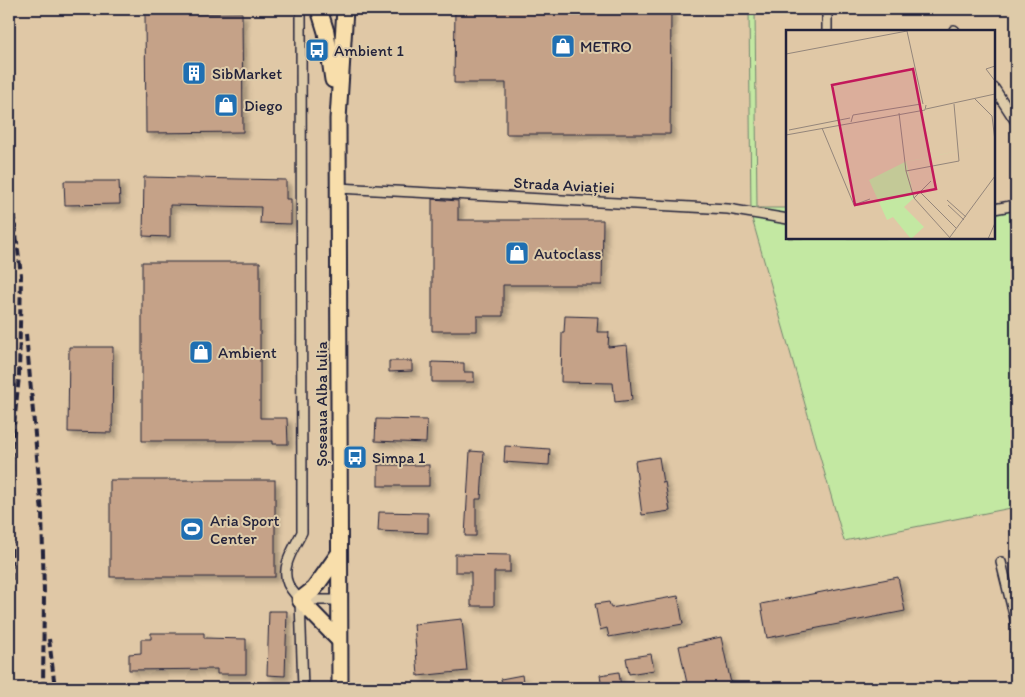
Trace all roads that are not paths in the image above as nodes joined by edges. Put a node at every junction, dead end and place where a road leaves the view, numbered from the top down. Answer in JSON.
{"nodes":[{"id":1,"x":301,"y":9,"type":"edge"},
{"id":2,"x":319,"y":9,"type":"edge"},
{"id":3,"x":345,"y":9,"type":"edge"},
{"id":4,"x":827,"y":9,"type":"edge"},
{"id":5,"x":827,"y":30,"type":"edge"},
{"id":6,"x":995,"y":90,"type":"edge"},
{"id":7,"x":338,"y":119,"type":"junction"},
{"id":8,"x":1016,"y":122,"type":"edge"},
{"id":9,"x":338,"y":188,"type":"junction"},
{"id":10,"x":1016,"y":205,"type":"edge"},
{"id":11,"x":995,"y":209,"type":"edge"},
{"id":12,"x":786,"y":219,"type":"edge"},
{"id":13,"x":338,"y":555,"type":"junction"},
{"id":14,"x":1000,"y":562,"type":"dead end"},
{"id":15,"x":300,"y":600,"type":"junction"},
{"id":16,"x":339,"y":600,"type":"junction"},
{"id":17,"x":1016,"y":623,"type":"edge"},
{"id":18,"x":339,"y":640,"type":"junction"},
{"id":19,"x":303,"y":688,"type":"edge"},
{"id":20,"x":340,"y":688,"type":"edge"}],
"edges":[{"from":1,"to":15,"type":"street"},
{"from":2,"to":7,"type":"main road","name":"Șoseaua Alba Iulia"},
{"from":3,"to":7,"type":"main road","name":"Șoseaua Alba Iulia"},
{"from":4,"to":5,"type":"street"},
{"from":6,"to":8,"type":"street"},
{"from":7,"to":9,"type":"main road","name":"Șoseaua Alba Iulia"},
{"from":9,"to":12,"type":"street","name":"Strada Aviației"},
{"from":9,"to":13,"type":"main road","name":"Șoseaua Alba Iulia"},
{"from":10,"to":11,"type":"street"},
{"from":13,"to":15,"type":"main road"},
{"from":13,"to":16,"type":"main road","name":"Șoseaua Alba Iulia"},
{"from":14,"to":17,"type":"street"},
{"from":15,"to":16,"type":"street"},
{"from":15,"to":18,"type":"main road"},
{"from":15,"to":19,"type":"street"},
{"from":16,"to":18,"type":"main road","name":"Șoseaua Alba Iulia"},
{"from":18,"to":20,"type":"main road","name":"Șoseaua Alba Iulia"}]}
